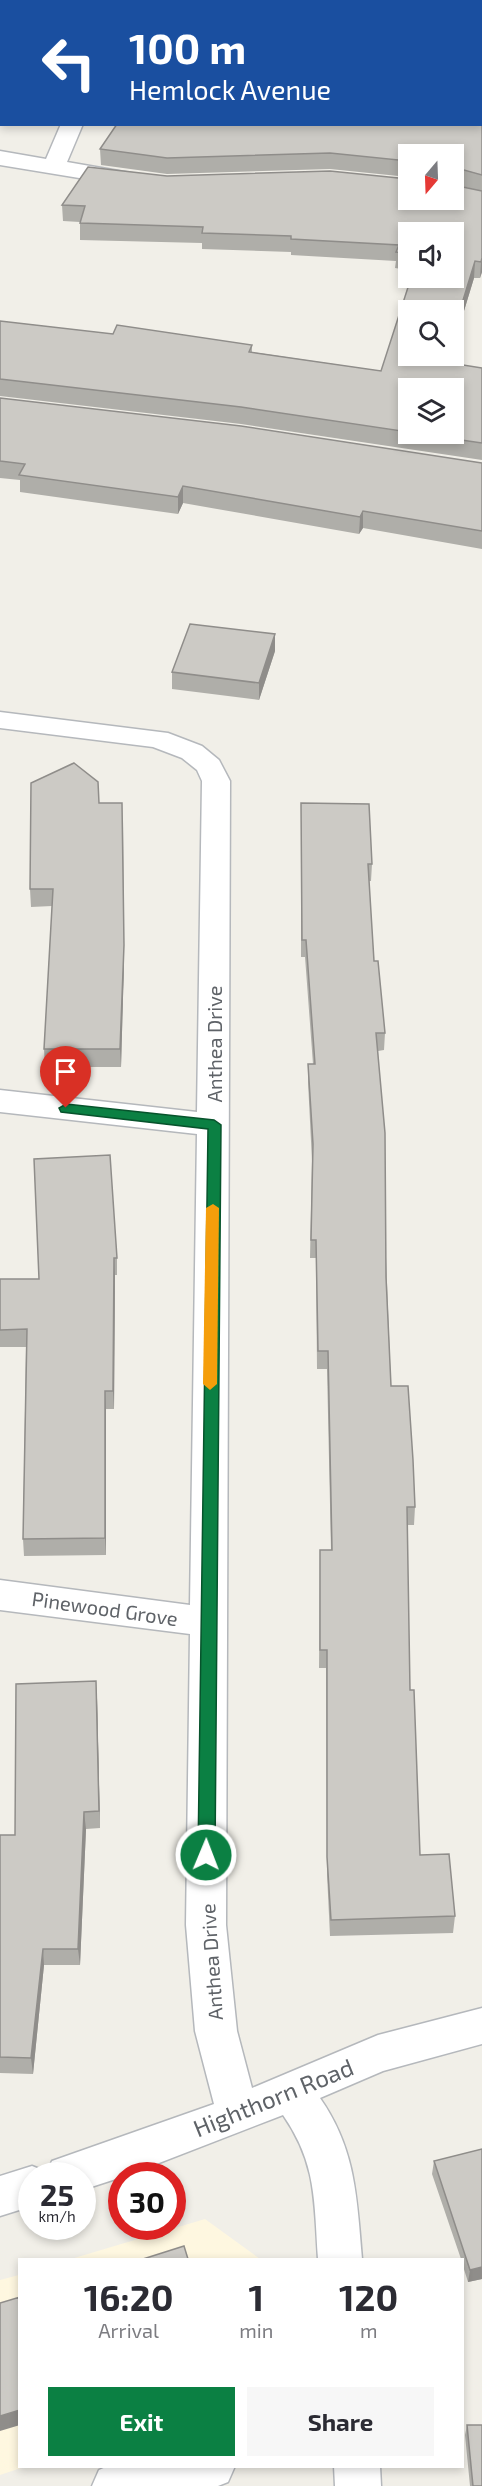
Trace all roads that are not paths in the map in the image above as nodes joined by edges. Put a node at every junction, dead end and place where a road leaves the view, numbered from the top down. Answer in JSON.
{"nodes":[{"id":1,"x":71,"y":126,"type":"edge"},
{"id":2,"x":0,"y":158,"type":"edge"},
{"id":3,"x":54,"y":166,"type":"junction"},
{"id":4,"x":144,"y":181,"type":"edge"},
{"id":5,"x":0,"y":720,"type":"edge"},
{"id":6,"x":0,"y":1101,"type":"edge"},
{"id":7,"x":214,"y":1125,"type":"junction"},
{"id":8,"x":0,"y":1594,"type":"edge"},
{"id":9,"x":209,"y":1622,"type":"junction"},
{"id":10,"x":482,"y":2025,"type":"edge"},
{"id":11,"x":290,"y":2090,"type":"junction"},
{"id":12,"x":238,"y":2114,"type":"junction"},
{"id":13,"x":96,"y":2166,"type":"edge"},
{"id":14,"x":18,"y":2190,"type":"edge"},
{"id":15,"x":0,"y":2196,"type":"edge"},
{"id":16,"x":340,"y":2258,"type":"edge"},
{"id":17,"x":202,"y":2468,"type":"edge"},
{"id":18,"x":357,"y":2468,"type":"edge"},
{"id":19,"x":116,"y":2486,"type":"edge"},
{"id":20,"x":358,"y":2486,"type":"edge"}],
"edges":[{"from":1,"to":3,"type":"street"},
{"from":2,"to":3,"type":"street"},
{"from":3,"to":4,"type":"street"},
{"from":5,"to":7,"type":"street","name":"Anthea Drive"},
{"from":6,"to":7,"type":"street"},
{"from":7,"to":9,"type":"street","name":"Anthea Drive"},
{"from":8,"to":9,"type":"street","name":"Pinewood Grove"},
{"from":9,"to":12,"type":"street","name":"Anthea Drive"},
{"from":10,"to":11,"type":"street","name":"Highthorn Road"},
{"from":11,"to":12,"type":"street","name":"Highthorn Road"},
{"from":11,"to":16,"type":"street"},
{"from":12,"to":13,"type":"street","name":"Highthorn Road"},
{"from":14,"to":15,"type":"street"},
{"from":17,"to":19,"type":"street"},
{"from":18,"to":20,"type":"street"}]}
